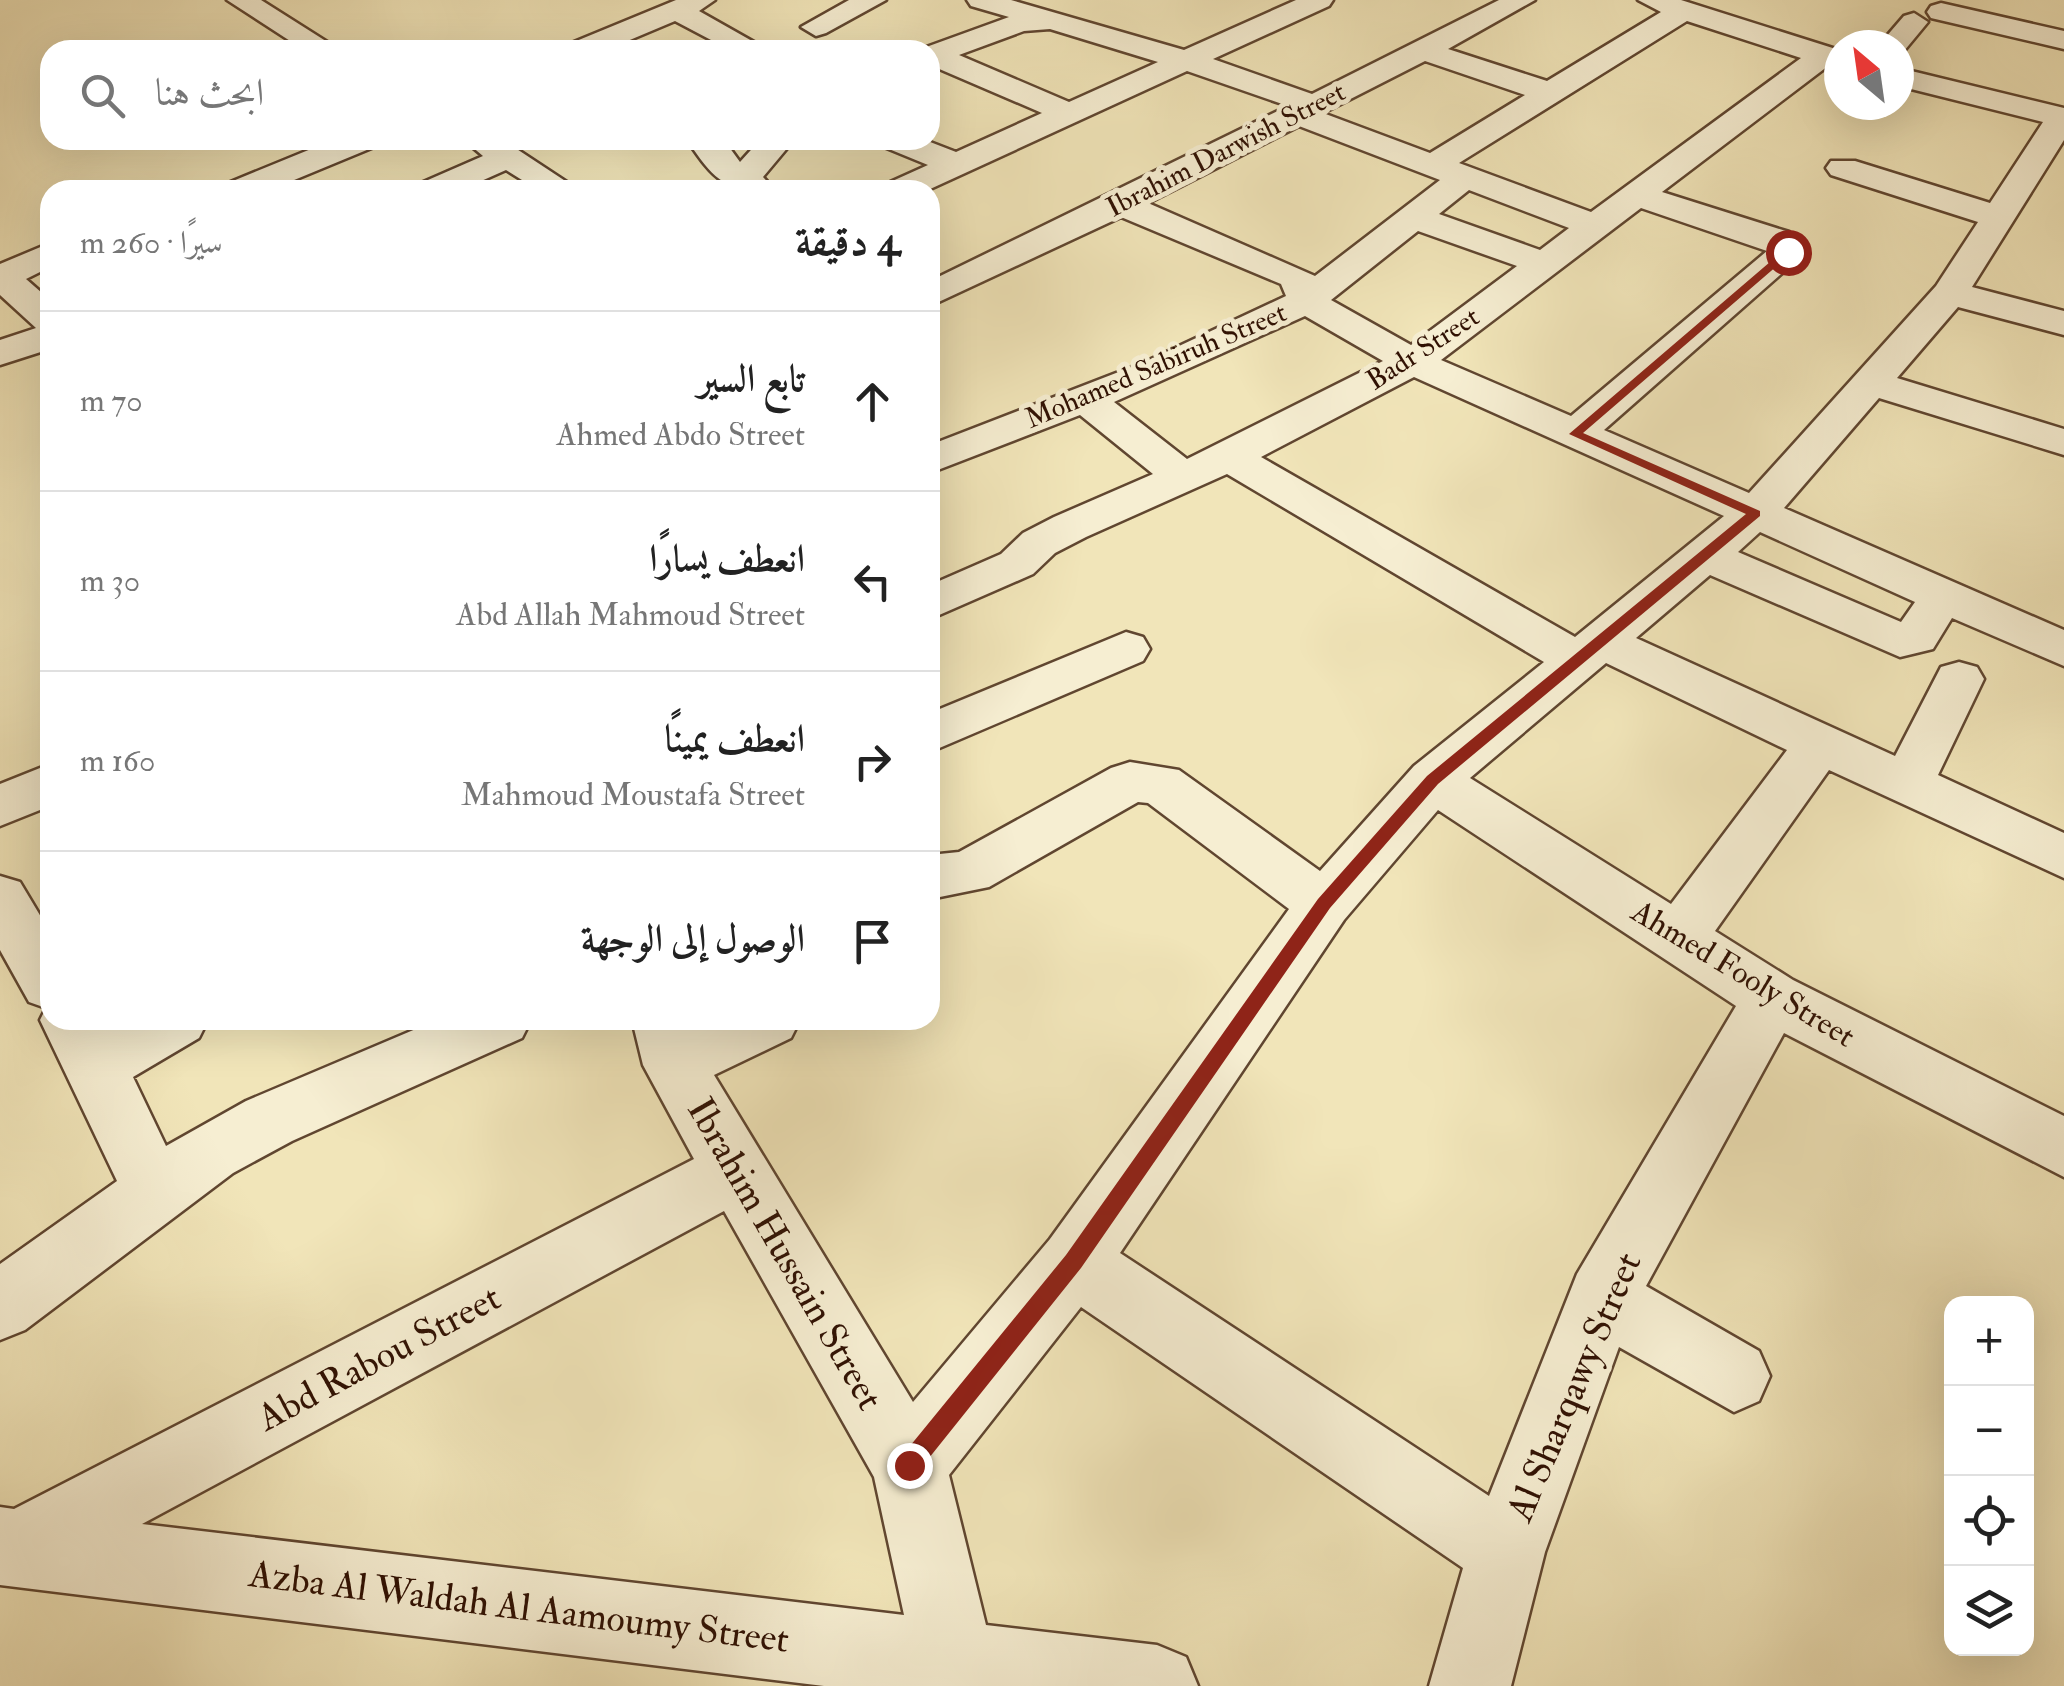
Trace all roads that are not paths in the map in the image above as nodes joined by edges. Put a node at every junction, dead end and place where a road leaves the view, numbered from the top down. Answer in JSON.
{"nodes":[{"id":1,"x":241,"y":0,"type":"edge"},
{"id":2,"x":872,"y":0,"type":"edge"},
{"id":3,"x":981,"y":0,"type":"edge"},
{"id":4,"x":1319,"y":0,"type":"edge"},
{"id":5,"x":1521,"y":0,"type":"edge"},
{"id":6,"x":688,"y":5,"type":"edge"},
{"id":7,"x":1667,"y":6,"type":"edge"},
{"id":8,"x":1098,"y":7,"type":"dead end"},
{"id":9,"x":1062,"y":23,"type":"junction"},
{"id":10,"x":816,"y":27,"type":"dead end"},
{"id":11,"x":1912,"y":30,"type":"edge"},
{"id":12,"x":308,"y":40,"type":"edge"},
{"id":13,"x":604,"y":40,"type":"edge"},
{"id":14,"x":739,"y":40,"type":"edge"},
{"id":15,"x":2064,"y":40,"type":"edge"},
{"id":16,"x":1422,"y":50,"type":"junction"},
{"id":17,"x":940,"y":51,"type":"edge"},
{"id":18,"x":1824,"y":56,"type":"edge"},
{"id":19,"x":940,"y":58,"type":"edge"},
{"id":20,"x":1188,"y":62,"type":"junction"},
{"id":21,"x":1824,"y":63,"type":"edge"},
{"id":22,"x":1914,"y":80,"type":"edge"},
{"id":23,"x":1551,"y":93,"type":"junction"},
{"id":24,"x":1306,"y":110,"type":"junction"},
{"id":25,"x":1068,"y":112,"type":"junction"},
{"id":26,"x":2063,"y":118,"type":"edge"},
{"id":27,"x":338,"y":150,"type":"edge"},
{"id":28,"x":499,"y":150,"type":"edge"},
{"id":29,"x":713,"y":150,"type":"edge"},
{"id":30,"x":772,"y":150,"type":"edge"},
{"id":31,"x":921,"y":150,"type":"edge"},
{"id":32,"x":510,"y":156,"type":"junction"},
{"id":33,"x":953,"y":163,"type":"junction"},
{"id":34,"x":1843,"y":168,"type":"dead end"},
{"id":35,"x":1449,"y":171,"type":"junction"},
{"id":36,"x":267,"y":180,"type":"edge"},
{"id":37,"x":456,"y":180,"type":"edge"},
{"id":38,"x":547,"y":180,"type":"edge"},
{"id":39,"x":745,"y":180,"type":"edge"},
{"id":40,"x":753,"y":180,"type":"edge"},
{"id":41,"x":920,"y":180,"type":"edge"},
{"id":42,"x":1636,"y":196,"type":"junction"},
{"id":43,"x":1120,"y":204,"type":"junction"},
{"id":44,"x":1413,"y":216,"type":"junction"},
{"id":45,"x":1999,"y":217,"type":"junction"},
{"id":46,"x":1595,"y":226,"type":"junction"},
{"id":47,"x":40,"y":258,"type":"edge"},
{"id":48,"x":1545,"y":264,"type":"junction"},
{"id":49,"x":940,"y":290,"type":"edge"},
{"id":50,"x":1950,"y":293,"type":"junction"},
{"id":51,"x":1306,"y":300,"type":"junction"},
{"id":52,"x":40,"y":311,"type":"edge"},
{"id":53,"x":2064,"y":323,"type":"edge"},
{"id":54,"x":40,"y":340,"type":"edge"},
{"id":55,"x":0,"y":354,"type":"edge"},
{"id":56,"x":1413,"y":362,"type":"junction"},
{"id":57,"x":1871,"y":383,"type":"junction"},
{"id":58,"x":1085,"y":399,"type":"junction"},
{"id":59,"x":1575,"y":434,"type":"junction"},
{"id":60,"x":2064,"y":442,"type":"edge"},
{"id":61,"x":940,"y":456,"type":"edge"},
{"id":62,"x":1229,"y":457,"type":"junction"},
{"id":63,"x":1184,"y":478,"type":"junction"},
{"id":64,"x":1756,"y":514,"type":"junction"},
{"id":65,"x":1704,"y":554,"type":"junction"},
{"id":66,"x":1943,"y":596,"type":"junction"},
{"id":67,"x":940,"y":599,"type":"edge"},
{"id":68,"x":2064,"y":649,"type":"edge"},
{"id":69,"x":1126,"y":650,"type":"dead end"},
{"id":70,"x":1589,"y":651,"type":"junction"},
{"id":71,"x":1959,"y":680,"type":"dead end"},
{"id":72,"x":940,"y":730,"type":"edge"},
{"id":73,"x":1820,"y":744,"type":"junction"},
{"id":74,"x":1433,"y":780,"type":"junction"},
{"id":75,"x":1906,"y":784,"type":"junction"},
{"id":76,"x":40,"y":788,"type":"edge"},
{"id":77,"x":0,"y":806,"type":"edge"},
{"id":78,"x":2064,"y":857,"type":"edge"},
{"id":79,"x":940,"y":876,"type":"edge"},
{"id":80,"x":0,"y":898,"type":"edge"},
{"id":81,"x":1324,"y":904,"type":"junction"},
{"id":82,"x":1678,"y":938,"type":"junction"},
{"id":83,"x":40,"y":968,"type":"edge"},
{"id":84,"x":1772,"y":998,"type":"junction"},
{"id":85,"x":137,"y":1030,"type":"edge"},
{"id":86,"x":478,"y":1030,"type":"edge"},
{"id":87,"x":724,"y":1030,"type":"edge"},
{"id":88,"x":668,"y":1042,"type":"edge"},
{"id":89,"x":84,"y":1043,"type":"edge"},
{"id":90,"x":2064,"y":1148,"type":"edge"},
{"id":91,"x":737,"y":1170,"type":"junction"},
{"id":92,"x":154,"y":1190,"type":"junction"},
{"id":93,"x":1074,"y":1262,"type":"junction"},
{"id":94,"x":1602,"y":1298,"type":"junction"},
{"id":95,"x":0,"y":1306,"type":"edge"},
{"id":96,"x":1734,"y":1376,"type":"dead end"},
{"id":97,"x":909,"y":1465,"type":"junction"},
{"id":98,"x":10,"y":1546,"type":"edge"},
{"id":99,"x":1506,"y":1552,"type":"junction"},
{"id":100,"x":921,"y":1667,"type":"edge"},
{"id":101,"x":1157,"y":1686,"type":"edge"},
{"id":102,"x":1470,"y":1686,"type":"edge"}],
"edges":[{"from":1,"to":12,"type":"street"},
{"from":2,"to":10,"type":"street"},
{"from":3,"to":9,"type":"street"},
{"from":4,"to":20,"type":"street"},
{"from":5,"to":16,"type":"street","name":"Ibrahim Darwish Street"},
{"from":6,"to":13,"type":"street"},
{"from":6,"to":14,"type":"street"},
{"from":7,"to":18,"type":"street"},
{"from":7,"to":23,"type":"street","name":"Mohamed Sabiruh Street"},
{"from":8,"to":9,"type":"street"},
{"from":9,"to":17,"type":"street"},
{"from":9,"to":20,"type":"street"},
{"from":11,"to":15,"type":"street"},
{"from":16,"to":23,"type":"street"},
{"from":16,"to":24,"type":"street","name":"Ibrahim Darwish Street"},
{"from":19,"to":25,"type":"street"},
{"from":20,"to":24,"type":"street"},
{"from":20,"to":25,"type":"street"},
{"from":21,"to":42,"type":"street","name":"Badr Street"},
{"from":22,"to":26,"type":"street"},
{"from":23,"to":35,"type":"street","name":"Mohamed Sabiruh Street"},
{"from":24,"to":35,"type":"street"},
{"from":24,"to":43,"type":"street","name":"Ibrahim Darwish Street"},
{"from":25,"to":33,"type":"street"},
{"from":26,"to":45,"type":"street"},
{"from":27,"to":36,"type":"street"},
{"from":28,"to":32,"type":"street"},
{"from":29,"to":39,"type":"street"},
{"from":30,"to":40,"type":"street"},
{"from":31,"to":33,"type":"street"},
{"from":32,"to":37,"type":"street"},
{"from":32,"to":38,"type":"street"},
{"from":33,"to":41,"type":"street"},
{"from":34,"to":45,"type":"street"},
{"from":35,"to":44,"type":"street","name":"Mohamed Sabiruh Street"},
{"from":35,"to":46,"type":"street"},
{"from":42,"to":46,"type":"street","name":"Badr Street"},
{"from":42,"to":59,"type":"street"},
{"from":43,"to":49,"type":"street","name":"Ibrahim Darwish Street"},
{"from":43,"to":51,"type":"street"},
{"from":44,"to":48,"type":"street"},
{"from":44,"to":51,"type":"street","name":"Mohamed Sabiruh Street"},
{"from":45,"to":50,"type":"street"},
{"from":46,"to":48,"type":"street","name":"Badr Street"},
{"from":47,"to":52,"type":"street"},
{"from":48,"to":56,"type":"street","name":"Badr Street"},
{"from":50,"to":53,"type":"street"},
{"from":50,"to":57,"type":"street"},
{"from":51,"to":56,"type":"street"},
{"from":51,"to":58,"type":"street","name":"Mohamed Sabiruh Street"},
{"from":54,"to":55,"type":"street"},
{"from":56,"to":59,"type":"street"},
{"from":56,"to":62,"type":"street","name":"Badr Street"},
{"from":57,"to":60,"type":"street"},
{"from":57,"to":64,"type":"street"},
{"from":58,"to":61,"type":"street","name":"Mohamed Sabiruh Street"},
{"from":58,"to":63,"type":"street"},
{"from":59,"to":64,"type":"street"},
{"from":62,"to":63,"type":"street","name":"Badr Street"},
{"from":62,"to":70,"type":"street"},
{"from":63,"to":67,"type":"street","name":"Badr Street"},
{"from":64,"to":65,"type":"street"},
{"from":64,"to":66,"type":"street"},
{"from":65,"to":66,"type":"street"},
{"from":65,"to":70,"type":"street"},
{"from":66,"to":68,"type":"street"},
{"from":69,"to":72,"type":"street"},
{"from":70,"to":73,"type":"street"},
{"from":70,"to":74,"type":"street"},
{"from":71,"to":75,"type":"street"},
{"from":73,"to":75,"type":"street"},
{"from":73,"to":82,"type":"street"},
{"from":74,"to":81,"type":"street"},
{"from":74,"to":82,"type":"street","name":"Ahmed Fooly Street"},
{"from":75,"to":78,"type":"street"},
{"from":76,"to":77,"type":"street"},
{"from":79,"to":81,"type":"street"},
{"from":80,"to":83,"type":"street"},
{"from":81,"to":93,"type":"street"},
{"from":82,"to":84,"type":"street","name":"Ahmed Fooly Street"},
{"from":84,"to":90,"type":"street","name":"Ahmed Fooly Street"},
{"from":84,"to":94,"type":"street","name":"Al Sharqawy Street"},
{"from":85,"to":89,"type":"street"},
{"from":86,"to":92,"type":"street"},
{"from":87,"to":88,"type":"street"},
{"from":88,"to":91,"type":"street","name":"Ibrahim Hussain Street"},
{"from":89,"to":92,"type":"street"},
{"from":91,"to":97,"type":"street","name":"Ibrahim Hussain Street"},
{"from":91,"to":98,"type":"street","name":"Abd Rabou Street"},
{"from":92,"to":95,"type":"street"},
{"from":93,"to":97,"type":"street"},
{"from":93,"to":99,"type":"street"},
{"from":94,"to":96,"type":"street"},
{"from":94,"to":99,"type":"street","name":"Al Sharqawy Street"},
{"from":97,"to":100,"type":"street","name":"Ibrahim Hussain Street"},
{"from":98,"to":100,"type":"street","name":"Azba Al Waldah Al Aamoumy Street"},
{"from":99,"to":102,"type":"street","name":"Al Sharqawy Street"},
{"from":100,"to":101,"type":"street","name":"Azba Al Waldah Al Aamoumy Street"}]}
